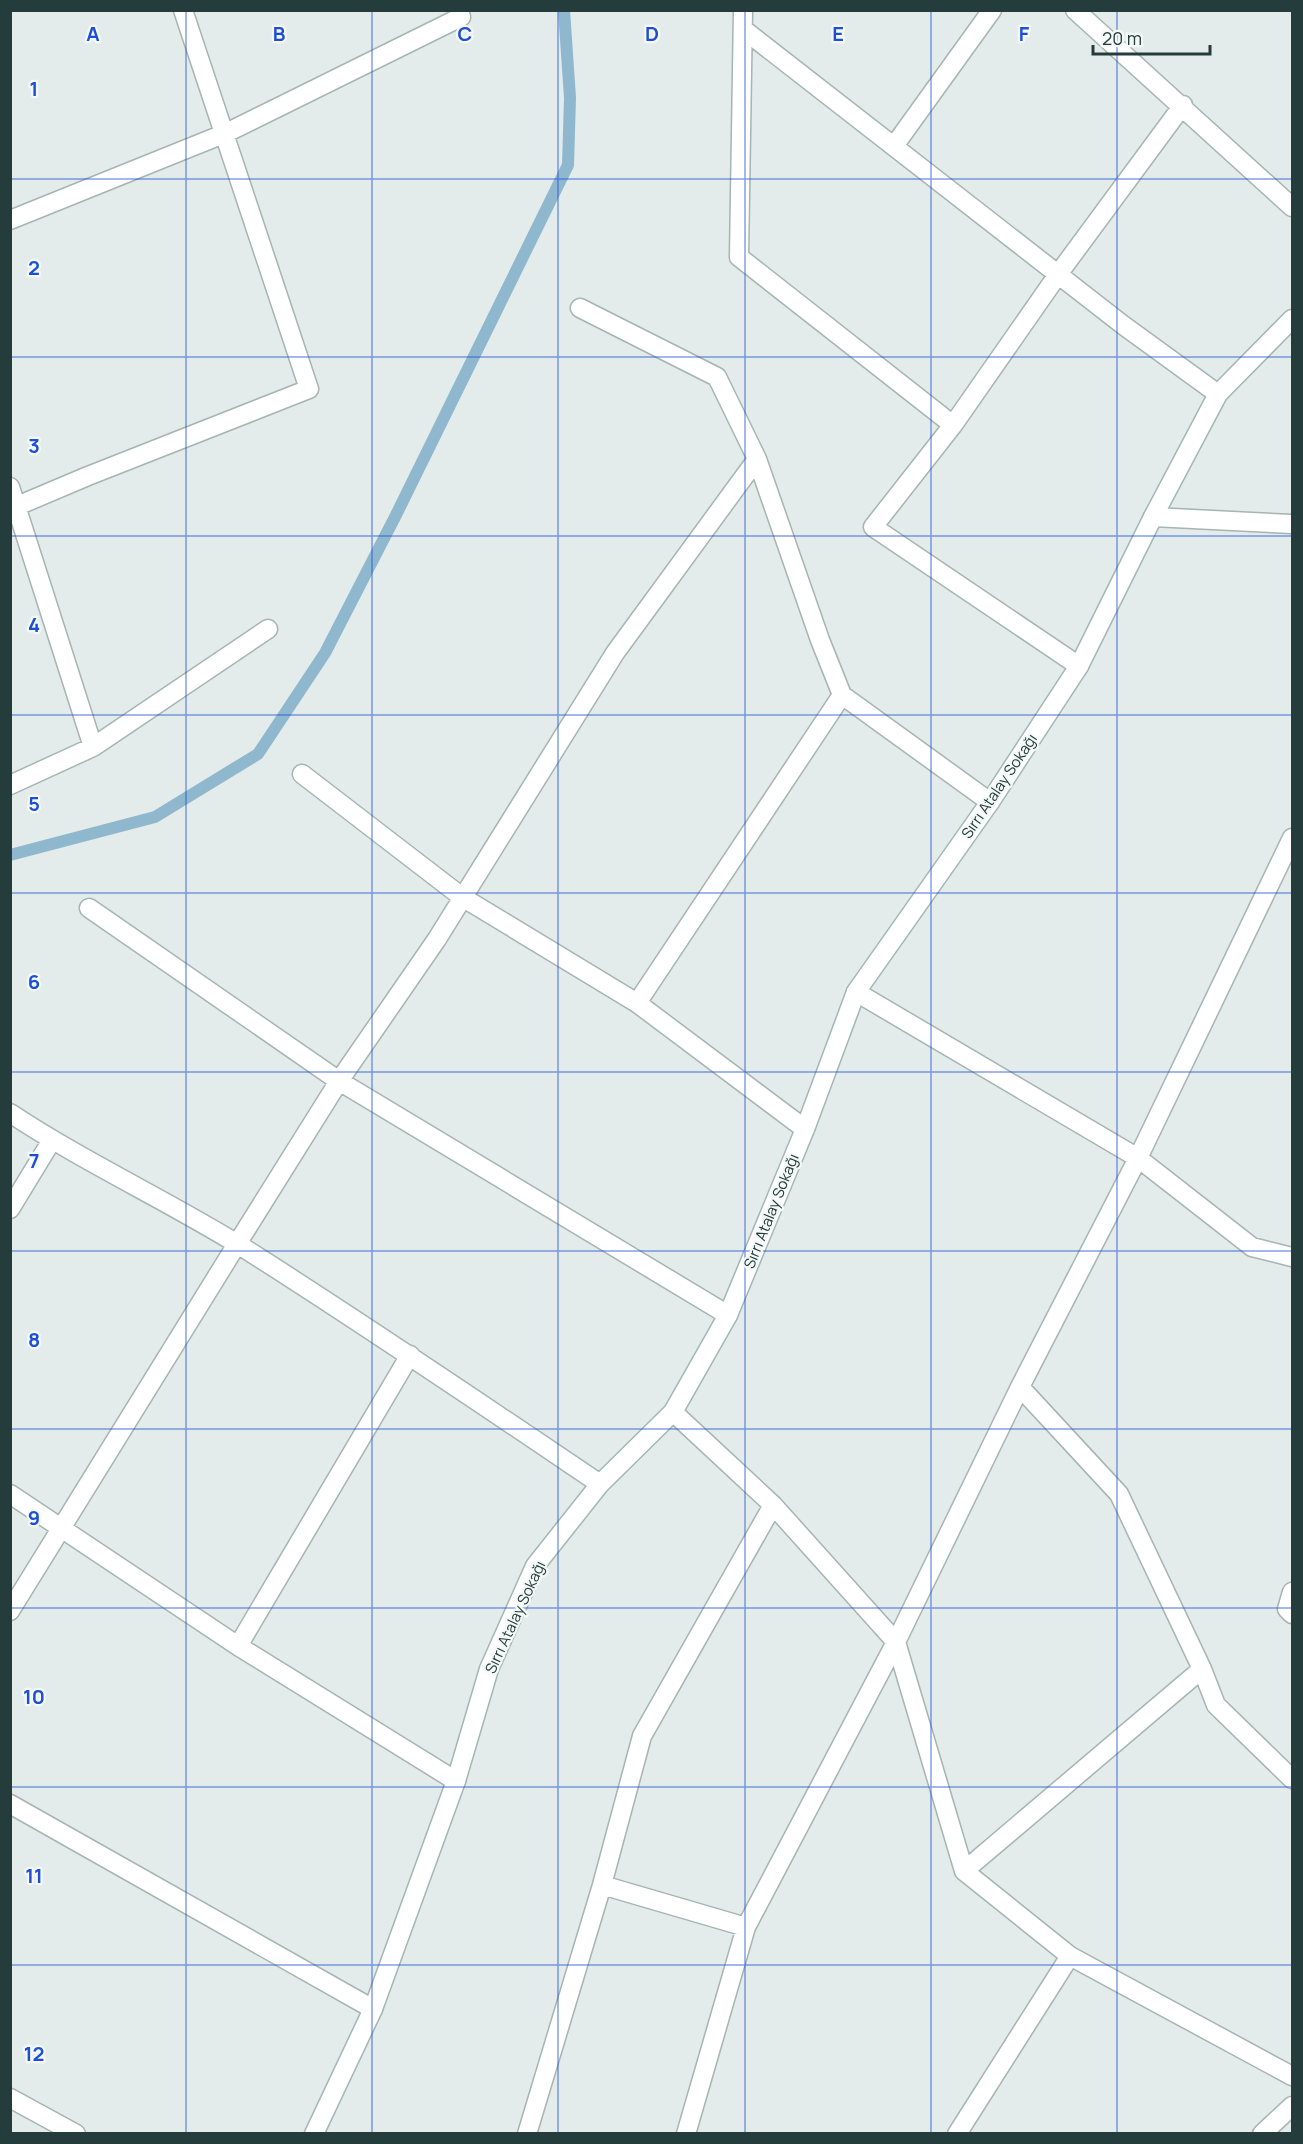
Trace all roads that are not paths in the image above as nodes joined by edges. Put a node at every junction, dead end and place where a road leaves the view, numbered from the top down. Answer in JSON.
{"nodes":[{"id":1,"x":183,"y":10,"type":"edge"},
{"id":2,"x":743,"y":10,"type":"edge"},
{"id":3,"x":992,"y":10,"type":"edge"},
{"id":4,"x":1076,"y":10,"type":"edge"},
{"id":5,"x":465,"y":13,"type":"edge"},
{"id":6,"x":743,"y":29,"type":"junction"},
{"id":7,"x":1183,"y":105,"type":"junction"},
{"id":8,"x":226,"y":133,"type":"junction"},
{"id":9,"x":894,"y":146,"type":"junction"},
{"id":10,"x":1293,"y":207,"type":"edge"},
{"id":11,"x":10,"y":220,"type":"edge"},
{"id":12,"x":1059,"y":273,"type":"junction"},
{"id":13,"x":580,"y":308,"type":"dead end"},
{"id":14,"x":1293,"y":319,"type":"edge"},
{"id":15,"x":1218,"y":394,"type":"junction"},
{"id":16,"x":952,"y":425,"type":"junction"},
{"id":17,"x":757,"y":459,"type":"junction"},
{"id":18,"x":10,"y":487,"type":"edge"},
{"id":19,"x":15,"y":508,"type":"edge"},
{"id":20,"x":1153,"y":517,"type":"junction"},
{"id":21,"x":1293,"y":524,"type":"edge"},
{"id":22,"x":268,"y":628,"type":"dead end"},
{"id":23,"x":1079,"y":666,"type":"junction"},
{"id":24,"x":842,"y":695,"type":"junction"},
{"id":25,"x":93,"y":747,"type":"junction"},
{"id":26,"x":302,"y":774,"type":"dead end"},
{"id":27,"x":10,"y":785,"type":"edge"},
{"id":28,"x":990,"y":802,"type":"junction"},
{"id":29,"x":1292,"y":837,"type":"edge"},
{"id":30,"x":462,"y":897,"type":"junction"},
{"id":31,"x":89,"y":908,"type":"dead end"},
{"id":32,"x":856,"y":992,"type":"junction"},
{"id":33,"x":637,"y":1003,"type":"junction"},
{"id":34,"x":339,"y":1081,"type":"junction"},
{"id":35,"x":10,"y":1113,"type":"edge"},
{"id":36,"x":805,"y":1129,"type":"junction"},
{"id":37,"x":52,"y":1140,"type":"junction"},
{"id":38,"x":1138,"y":1158,"type":"junction"},
{"id":39,"x":10,"y":1209,"type":"edge"},
{"id":40,"x":237,"y":1244,"type":"junction"},
{"id":41,"x":1293,"y":1257,"type":"edge"},
{"id":42,"x":728,"y":1315,"type":"junction"},
{"id":43,"x":410,"y":1354,"type":"junction"},
{"id":44,"x":1020,"y":1387,"type":"junction"},
{"id":45,"x":673,"y":1412,"type":"junction"},
{"id":46,"x":600,"y":1484,"type":"junction"},
{"id":47,"x":10,"y":1494,"type":"edge"},
{"id":48,"x":773,"y":1505,"type":"junction"},
{"id":49,"x":60,"y":1528,"type":"junction"},
{"id":50,"x":1293,"y":1592,"type":"edge"},
{"id":51,"x":10,"y":1611,"type":"edge"},
{"id":52,"x":1293,"y":1614,"type":"edge"},
{"id":53,"x":896,"y":1642,"type":"junction"},
{"id":54,"x":238,"y":1646,"type":"junction"},
{"id":55,"x":1202,"y":1669,"type":"junction"},
{"id":56,"x":1293,"y":1779,"type":"edge"},
{"id":57,"x":456,"y":1781,"type":"junction"},
{"id":58,"x":10,"y":1803,"type":"edge"},
{"id":59,"x":964,"y":1871,"type":"junction"},
{"id":60,"x":602,"y":1885,"type":"junction"},
{"id":61,"x":746,"y":1927,"type":"junction"},
{"id":62,"x":1070,"y":1956,"type":"junction"},
{"id":63,"x":373,"y":2009,"type":"junction"},
{"id":64,"x":1293,"y":2076,"type":"edge"},
{"id":65,"x":10,"y":2098,"type":"edge"},
{"id":66,"x":1293,"y":2106,"type":"edge"},
{"id":67,"x":76,"y":2133,"type":"edge"},
{"id":68,"x":314,"y":2133,"type":"edge"},
{"id":69,"x":527,"y":2133,"type":"edge"},
{"id":70,"x":686,"y":2133,"type":"edge"},
{"id":71,"x":957,"y":2133,"type":"edge"},
{"id":72,"x":1262,"y":2133,"type":"edge"}],
"edges":[{"from":1,"to":8,"type":"street"},
{"from":2,"to":6,"type":"street"},
{"from":3,"to":9,"type":"street"},
{"from":4,"to":7,"type":"street"},
{"from":5,"to":8,"type":"street"},
{"from":6,"to":9,"type":"street"},
{"from":6,"to":16,"type":"street"},
{"from":7,"to":10,"type":"street"},
{"from":7,"to":12,"type":"street"},
{"from":8,"to":11,"type":"street"},
{"from":8,"to":19,"type":"street"},
{"from":9,"to":12,"type":"street"},
{"from":12,"to":15,"type":"street"},
{"from":12,"to":16,"type":"street"},
{"from":13,"to":17,"type":"street"},
{"from":14,"to":15,"type":"street","name":"Sırrı Atalay Sokağı"},
{"from":15,"to":20,"type":"street","name":"Sırrı Atalay Sokağı"},
{"from":16,"to":23,"type":"street"},
{"from":17,"to":24,"type":"street"},
{"from":17,"to":30,"type":"street"},
{"from":18,"to":19,"type":"street"},
{"from":19,"to":25,"type":"street"},
{"from":20,"to":21,"type":"street"},
{"from":20,"to":23,"type":"street","name":"Sırrı Atalay Sokağı"},
{"from":22,"to":25,"type":"street"},
{"from":23,"to":28,"type":"street","name":"Sırrı Atalay Sokağı"},
{"from":24,"to":28,"type":"street"},
{"from":24,"to":33,"type":"street"},
{"from":25,"to":27,"type":"street"},
{"from":26,"to":30,"type":"street"},
{"from":28,"to":32,"type":"street","name":"Sırrı Atalay Sokağı"},
{"from":29,"to":38,"type":"street"},
{"from":30,"to":33,"type":"street"},
{"from":30,"to":34,"type":"street"},
{"from":31,"to":34,"type":"street"},
{"from":32,"to":36,"type":"street","name":"Sırrı Atalay Sokağı"},
{"from":32,"to":38,"type":"street"},
{"from":33,"to":36,"type":"street"},
{"from":34,"to":40,"type":"street"},
{"from":34,"to":42,"type":"street"},
{"from":35,"to":37,"type":"street"},
{"from":36,"to":42,"type":"street","name":"Sırrı Atalay Sokağı"},
{"from":37,"to":39,"type":"street"},
{"from":37,"to":40,"type":"street"},
{"from":38,"to":41,"type":"street"},
{"from":38,"to":44,"type":"street"},
{"from":40,"to":43,"type":"street"},
{"from":40,"to":49,"type":"street"},
{"from":42,"to":45,"type":"street","name":"Sırrı Atalay Sokağı"},
{"from":43,"to":46,"type":"street"},
{"from":43,"to":54,"type":"street"},
{"from":44,"to":53,"type":"street"},
{"from":44,"to":55,"type":"street"},
{"from":45,"to":46,"type":"street","name":"Sırrı Atalay Sokağı"},
{"from":45,"to":48,"type":"street"},
{"from":46,"to":57,"type":"street","name":"Sırrı Atalay Sokağı"},
{"from":47,"to":49,"type":"street"},
{"from":48,"to":53,"type":"street"},
{"from":48,"to":60,"type":"street"},
{"from":49,"to":51,"type":"street"},
{"from":49,"to":54,"type":"street"},
{"from":50,"to":52,"type":"street"},
{"from":53,"to":59,"type":"street"},
{"from":53,"to":61,"type":"street"},
{"from":54,"to":57,"type":"street"},
{"from":55,"to":56,"type":"street"},
{"from":55,"to":59,"type":"street"},
{"from":57,"to":63,"type":"street","name":"Sırrı Atalay Sokağı"},
{"from":58,"to":63,"type":"street"},
{"from":59,"to":62,"type":"street"},
{"from":60,"to":61,"type":"street"},
{"from":60,"to":69,"type":"street"},
{"from":61,"to":70,"type":"street"},
{"from":62,"to":64,"type":"street"},
{"from":62,"to":71,"type":"street"},
{"from":63,"to":68,"type":"street","name":"Sırrı Atalay Sokağı"},
{"from":65,"to":67,"type":"street"},
{"from":66,"to":72,"type":"street"}]}
